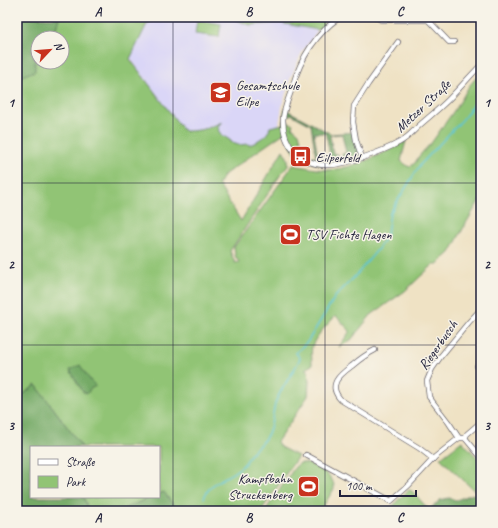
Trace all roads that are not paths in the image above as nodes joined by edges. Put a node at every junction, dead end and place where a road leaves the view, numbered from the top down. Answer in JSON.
{"nodes":[{"id":1,"x":340,"y":17,"type":"edge"},
{"id":2,"x":376,"y":17,"type":"edge"},
{"id":3,"x":398,"y":42,"type":"dead end"},
{"id":4,"x":454,"y":42,"type":"dead end"},
{"id":5,"x":481,"y":65,"type":"edge"},
{"id":6,"x":362,"y":158,"type":"junction"},
{"id":7,"x":481,"y":309,"type":"edge"},
{"id":8,"x":375,"y":350,"type":"dead end"},
{"id":9,"x":481,"y":359,"type":"edge"},
{"id":10,"x":481,"y":372,"type":"edge"},
{"id":11,"x":481,"y":422,"type":"edge"},
{"id":12,"x":459,"y":438,"type":"junction"},
{"id":13,"x":465,"y":438,"type":"junction"},
{"id":14,"x":306,"y":455,"type":"dead end"},
{"id":15,"x":481,"y":456,"type":"edge"},
{"id":16,"x":433,"y":459,"type":"junction"}],
"edges":[{"from":1,"to":6,"type":"street","name":"Metzer Straße"},
{"from":2,"to":4,"type":"street"},
{"from":3,"to":6,"type":"street"},
{"from":5,"to":6,"type":"street","name":"Metzer Straße"},
{"from":7,"to":12,"type":"street","name":"Riegerbusch"},
{"from":8,"to":16,"type":"street"},
{"from":9,"to":10,"type":"street"},
{"from":11,"to":13,"type":"street"},
{"from":12,"to":13,"type":"street"},
{"from":12,"to":16,"type":"street"},
{"from":13,"to":15,"type":"street"},
{"from":14,"to":16,"type":"street"}]}
